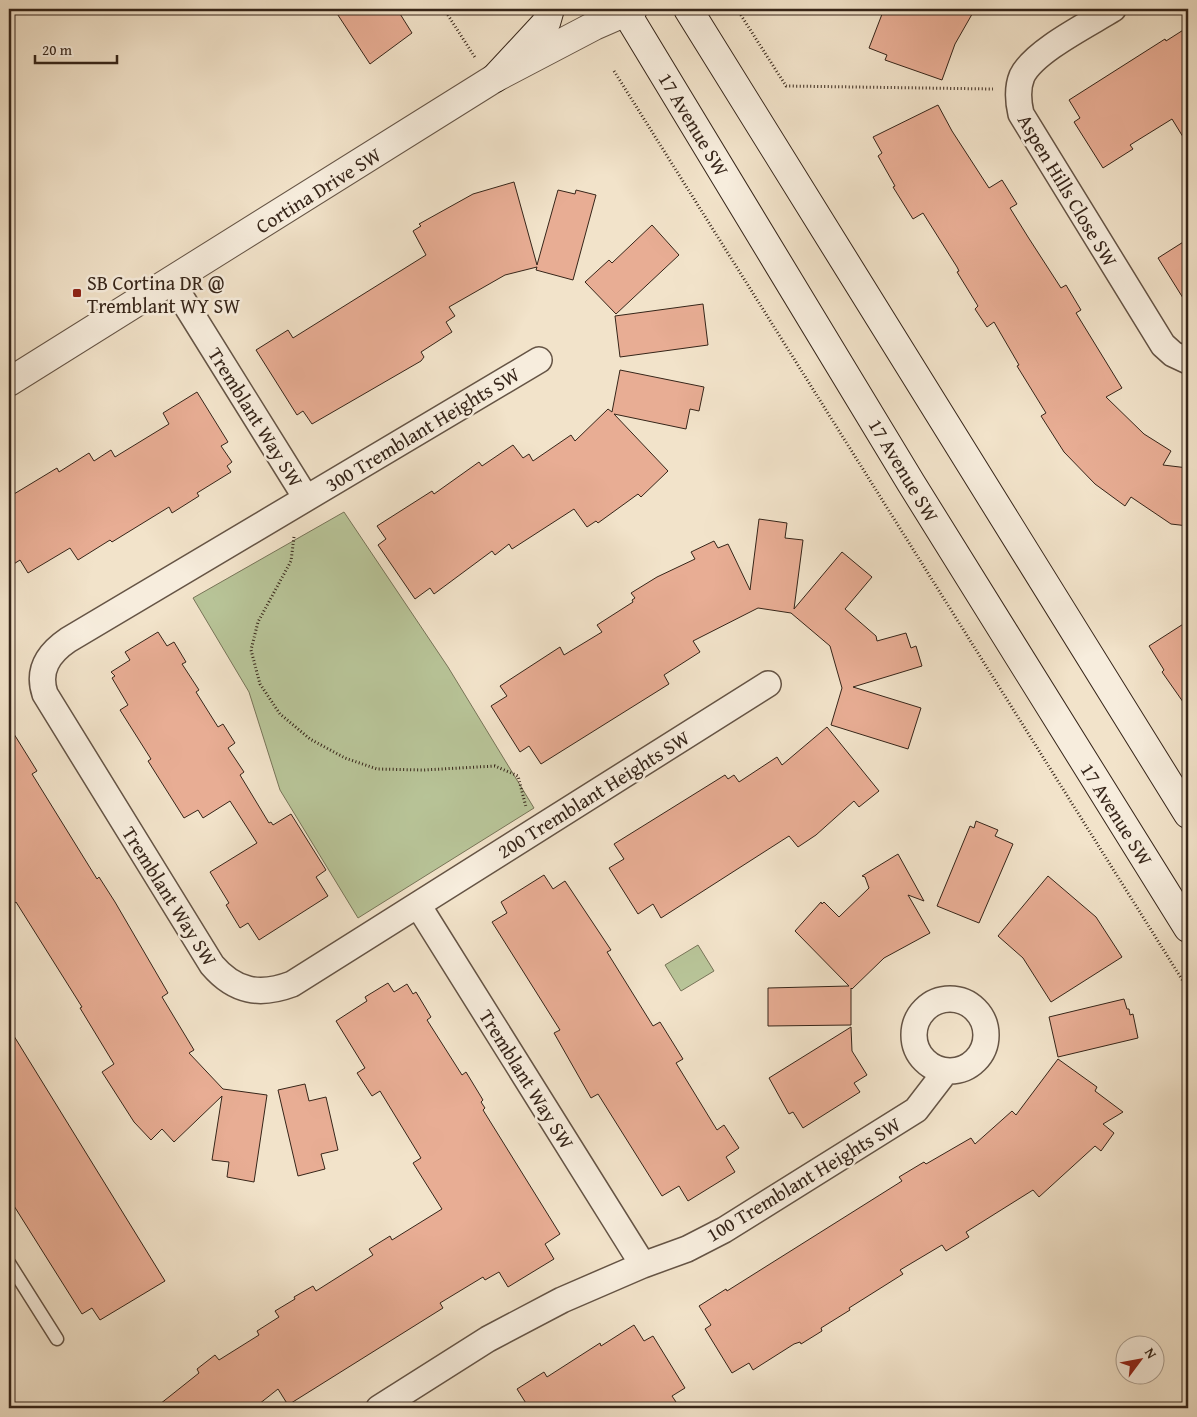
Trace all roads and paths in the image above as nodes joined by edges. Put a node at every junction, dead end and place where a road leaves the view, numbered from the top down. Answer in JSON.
{"nodes":[{"id":1,"x":444,"y":9,"type":"edge"},
{"id":2,"x":550,"y":9,"type":"edge"},
{"id":3,"x":688,"y":9,"type":"edge"},
{"id":4,"x":737,"y":9,"type":"edge"},
{"id":5,"x":1113,"y":9,"type":"edge"},
{"id":6,"x":627,"y":10,"type":"edge"},
{"id":7,"x":614,"y":71,"type":"dead end"},
{"id":8,"x":495,"y":78,"type":"junction"},
{"id":9,"x":1018,"y":90,"type":"junction"},
{"id":10,"x":171,"y":281,"type":"junction"},
{"id":11,"x":539,"y":360,"type":"dead end"},
{"id":12,"x":1188,"y":361,"type":"edge"},
{"id":13,"x":9,"y":382,"type":"edge"},
{"id":14,"x":306,"y":498,"type":"junction"},
{"id":15,"x":768,"y":684,"type":"dead end"},
{"id":16,"x":1188,"y":814,"type":"edge"},
{"id":17,"x":539,"y":829,"type":"junction"},
{"id":18,"x":418,"y":905,"type":"junction"},
{"id":19,"x":1188,"y":928,"type":"edge"},
{"id":20,"x":1188,"y":989,"type":"edge"},
{"id":21,"x":946,"y":1071,"type":"dead end"},
{"id":22,"x":9,"y":1263,"type":"edge"},
{"id":23,"x":643,"y":1265,"type":"junction"},
{"id":24,"x":57,"y":1339,"type":"dead end"},
{"id":25,"x":379,"y":1408,"type":"edge"}],
"edges":[{"from":1,"to":8,"type":"path"},
{"from":2,"to":8,"type":"main road"},
{"from":3,"to":16,"type":"main road"},
{"from":4,"to":9,"type":"path"},
{"from":5,"to":9,"type":"street","name":"Aspen Hills Close SW"},
{"from":6,"to":8,"type":"main road","name":"Cortina Drive SW"},
{"from":6,"to":19,"type":"main road","name":"17 Avenue SW"},
{"from":7,"to":20,"type":"path"},
{"from":8,"to":10,"type":"main road","name":"Cortina Drive SW"},
{"from":9,"to":12,"type":"street","name":"Aspen Hills Close SW"},
{"from":10,"to":13,"type":"main road","name":"Cortina Drive SW"},
{"from":10,"to":14,"type":"street","name":"Tremblant Way SW"},
{"from":11,"to":14,"type":"street","name":"300 Tremblant Heights SW"},
{"from":14,"to":17,"type":"path"},
{"from":14,"to":18,"type":"street","name":"Tremblant Way SW"},
{"from":15,"to":17,"type":"street","name":"200 Tremblant Heights SW"},
{"from":17,"to":18,"type":"street","name":"200 Tremblant Heights SW"},
{"from":18,"to":23,"type":"street","name":"Tremblant Way SW"},
{"from":21,"to":23,"type":"street","name":"100 Tremblant Heights SW"},
{"from":22,"to":24,"type":"lane"},
{"from":23,"to":25,"type":"street"}]}
